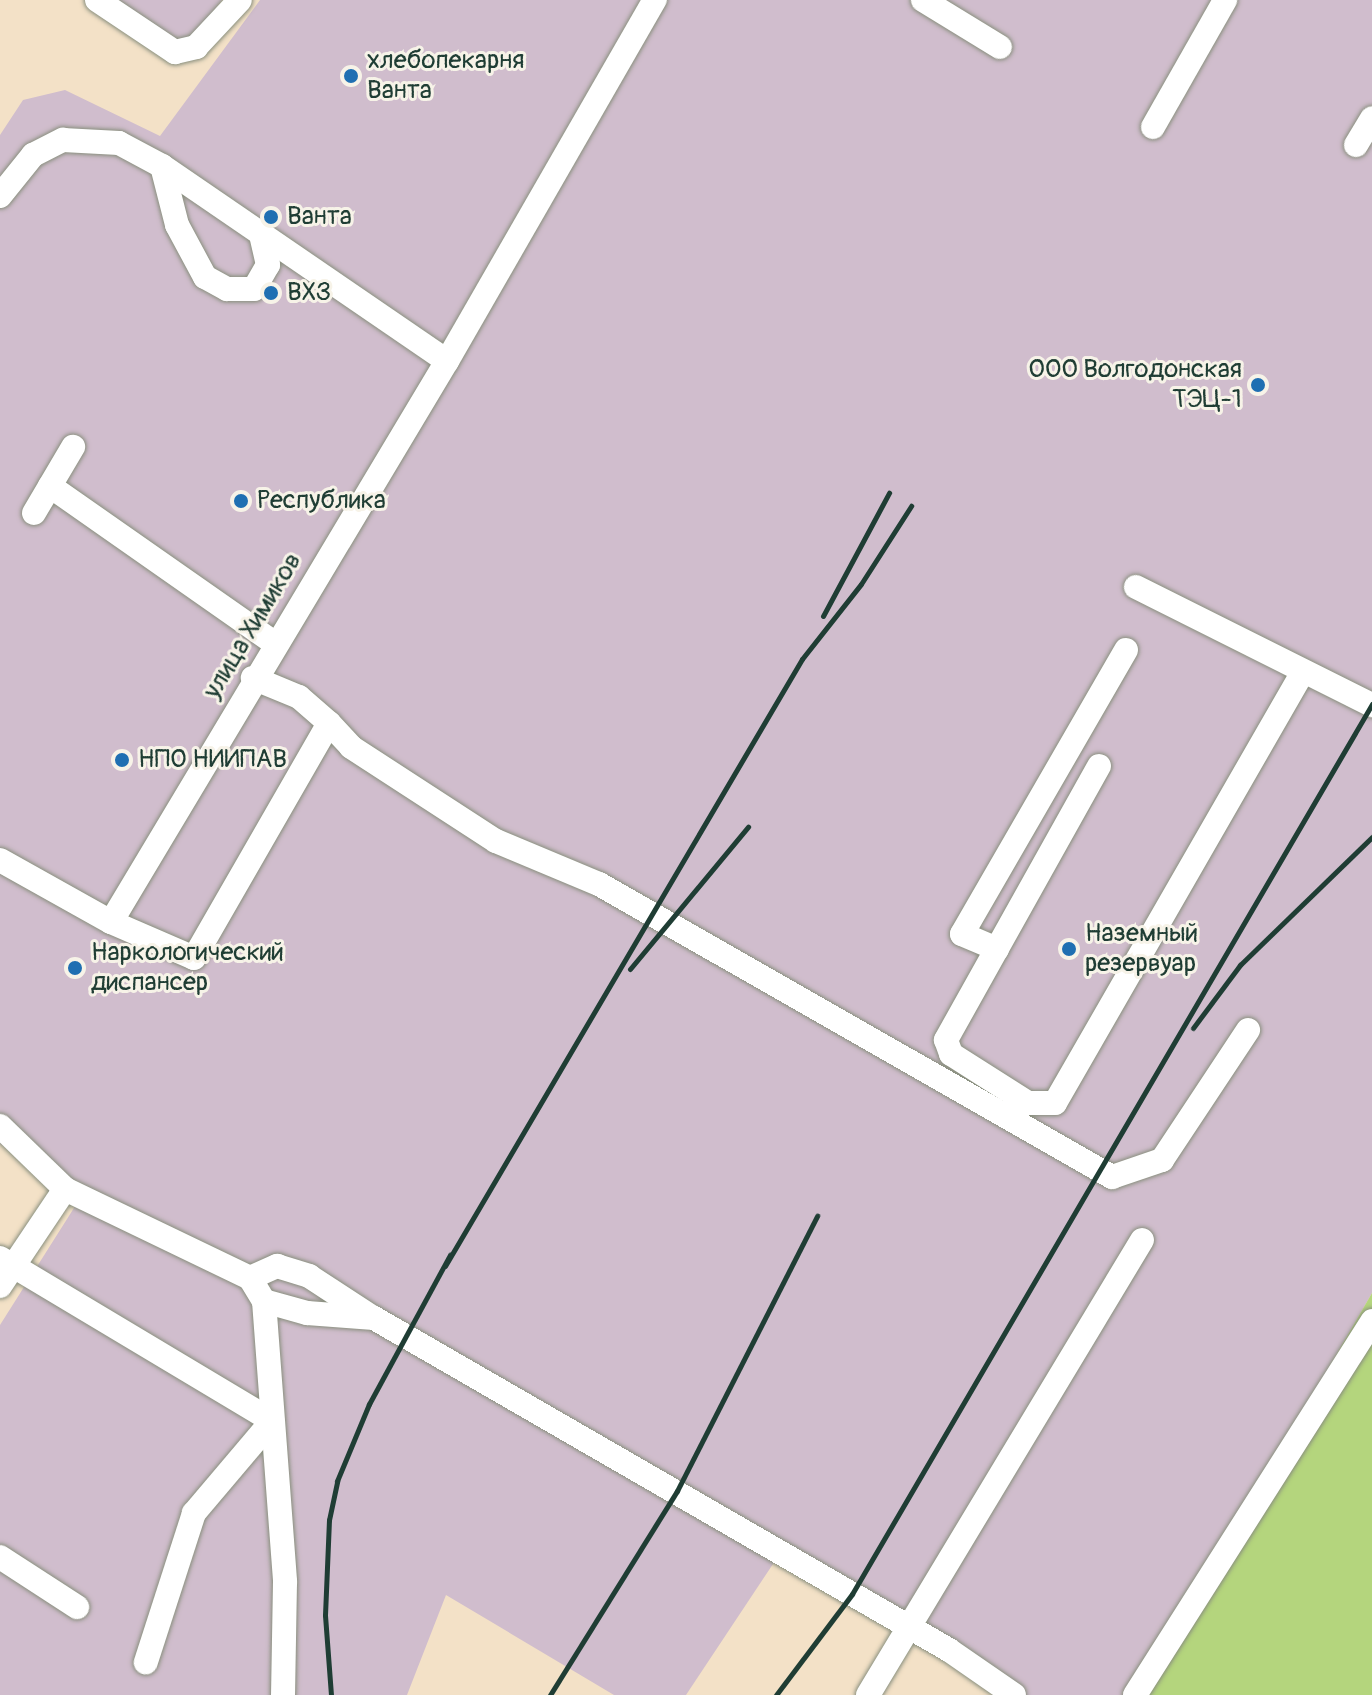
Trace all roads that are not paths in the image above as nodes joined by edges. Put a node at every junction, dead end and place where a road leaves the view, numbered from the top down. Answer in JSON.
{"nodes":[{"id":1,"x":97,"y":0,"type":"edge"},
{"id":2,"x":240,"y":0,"type":"edge"},
{"id":3,"x":655,"y":0,"type":"edge"},
{"id":4,"x":923,"y":0,"type":"edge"},
{"id":5,"x":1225,"y":0,"type":"edge"},
{"id":6,"x":1000,"y":47,"type":"dead end"},
{"id":7,"x":1372,"y":118,"type":"edge"},
{"id":8,"x":1153,"y":127,"type":"dead end"},
{"id":9,"x":1356,"y":145,"type":"dead end"},
{"id":10,"x":162,"y":166,"type":"junction"},
{"id":11,"x":0,"y":196,"type":"edge"},
{"id":12,"x":261,"y":235,"type":"junction"},
{"id":13,"x":447,"y":361,"type":"junction"},
{"id":14,"x":73,"y":447,"type":"dead end"},
{"id":15,"x":50,"y":486,"type":"junction"},
{"id":16,"x":34,"y":513,"type":"dead end"},
{"id":17,"x":1136,"y":587,"type":"dead end"},
{"id":18,"x":274,"y":643,"type":"junction"},
{"id":19,"x":1126,"y":650,"type":"dead end"},
{"id":20,"x":1302,"y":674,"type":"junction"},
{"id":21,"x":253,"y":678,"type":"junction"},
{"id":22,"x":1372,"y":705,"type":"edge"},
{"id":23,"x":329,"y":723,"type":"junction"},
{"id":24,"x":1099,"y":766,"type":"dead end"},
{"id":25,"x":0,"y":860,"type":"edge"},
{"id":26,"x":111,"y":922,"type":"junction"},
{"id":27,"x":997,"y":949,"type":"junction"},
{"id":28,"x":1248,"y":1030,"type":"dead end"},
{"id":29,"x":951,"y":1054,"type":"junction"},
{"id":30,"x":936,"y":1077,"type":"junction"},
{"id":31,"x":0,"y":1126,"type":"edge"},
{"id":32,"x":65,"y":1189,"type":"junction"},
{"id":33,"x":1142,"y":1240,"type":"dead end"},
{"id":34,"x":7,"y":1262,"type":"edge"},
{"id":35,"x":250,"y":1278,"type":"junction"},
{"id":36,"x":0,"y":1286,"type":"edge"},
{"id":37,"x":264,"y":1301,"type":"junction"},
{"id":38,"x":374,"y":1318,"type":"junction"},
{"id":39,"x":1372,"y":1321,"type":"edge"},
{"id":40,"x":272,"y":1421,"type":"junction"},
{"id":41,"x":0,"y":1557,"type":"edge"},
{"id":42,"x":77,"y":1607,"type":"dead end"},
{"id":43,"x":912,"y":1628,"type":"junction"},
{"id":44,"x":146,"y":1662,"type":"dead end"},
{"id":45,"x":283,"y":1695,"type":"edge"},
{"id":46,"x":868,"y":1695,"type":"edge"},
{"id":47,"x":1013,"y":1695,"type":"edge"},
{"id":48,"x":1135,"y":1695,"type":"edge"}],
"edges":[{"from":1,"to":2,"type":"street"},
{"from":3,"to":13,"type":"street","name":"улица Химиков"},
{"from":4,"to":6,"type":"street"},
{"from":5,"to":8,"type":"street"},
{"from":7,"to":9,"type":"street"},
{"from":10,"to":11,"type":"street"},
{"from":10,"to":12,"type":"street"},
{"from":10,"to":12,"type":"street"},
{"from":12,"to":13,"type":"street"},
{"from":13,"to":18,"type":"street","name":"улица Химиков"},
{"from":14,"to":15,"type":"street"},
{"from":15,"to":16,"type":"street"},
{"from":15,"to":18,"type":"street"},
{"from":17,"to":20,"type":"street"},
{"from":18,"to":21,"type":"street","name":"улица Химиков"},
{"from":19,"to":27,"type":"street"},
{"from":20,"to":22,"type":"street"},
{"from":20,"to":29,"type":"street"},
{"from":21,"to":23,"type":"street"},
{"from":21,"to":26,"type":"street","name":"улица Химиков"},
{"from":23,"to":26,"type":"street"},
{"from":23,"to":30,"type":"street"},
{"from":24,"to":27,"type":"street"},
{"from":25,"to":26,"type":"street"},
{"from":27,"to":29,"type":"street"},
{"from":28,"to":30,"type":"street"},
{"from":29,"to":30,"type":"street"},
{"from":31,"to":32,"type":"street"},
{"from":32,"to":34,"type":"street"},
{"from":32,"to":35,"type":"street"},
{"from":33,"to":43,"type":"street"},
{"from":34,"to":36,"type":"street"},
{"from":34,"to":40,"type":"street"},
{"from":35,"to":37,"type":"street"},
{"from":35,"to":38,"type":"street"},
{"from":37,"to":38,"type":"street"},
{"from":37,"to":40,"type":"street"},
{"from":38,"to":43,"type":"street"},
{"from":39,"to":48,"type":"street"},
{"from":40,"to":44,"type":"street"},
{"from":40,"to":45,"type":"street"},
{"from":41,"to":42,"type":"street"},
{"from":43,"to":46,"type":"street"},
{"from":43,"to":47,"type":"street"}]}
